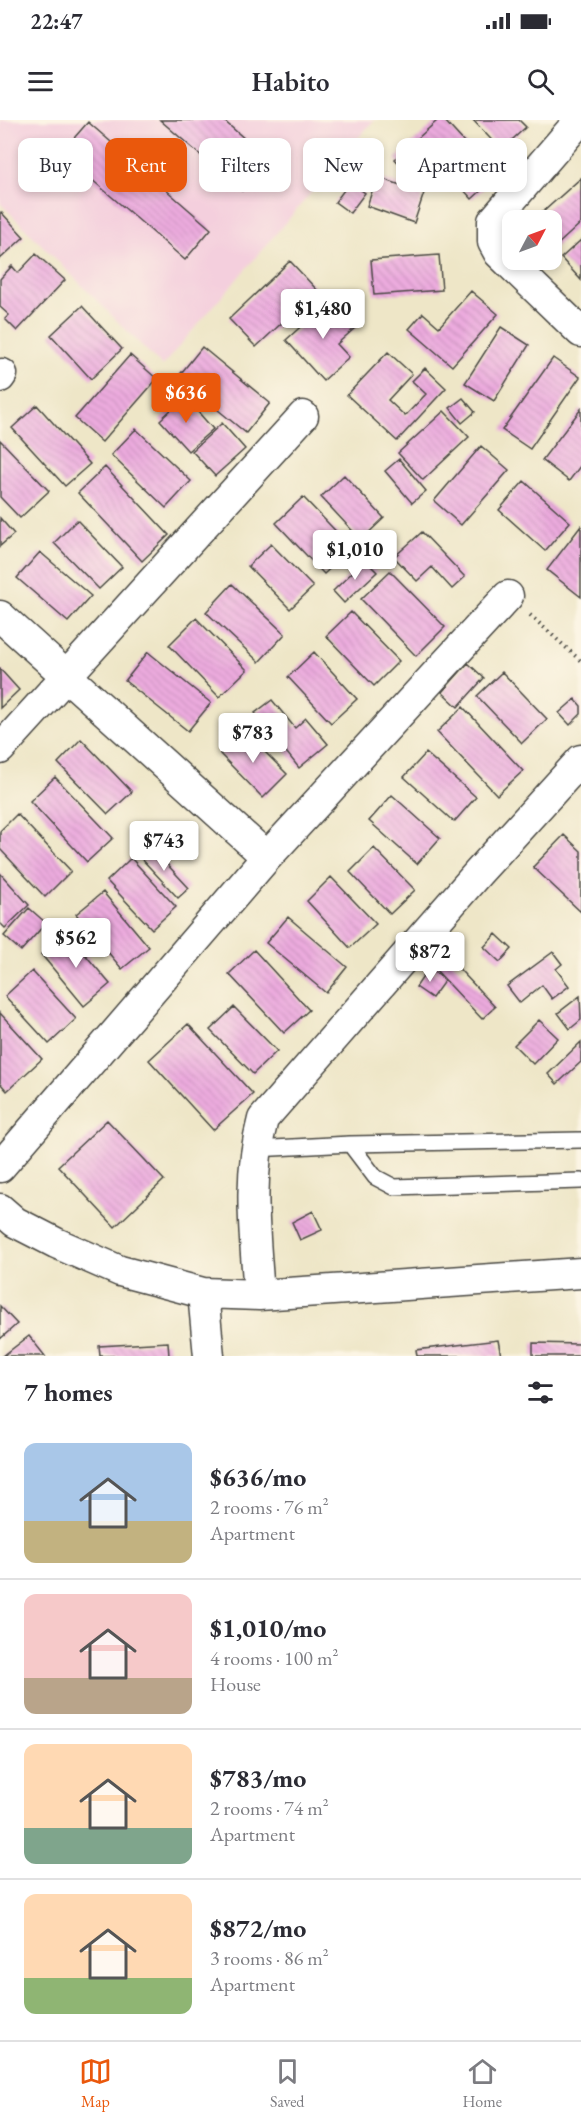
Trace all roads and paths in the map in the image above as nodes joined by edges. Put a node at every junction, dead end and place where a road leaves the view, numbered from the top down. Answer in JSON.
{"nodes":[{"id":1,"x":580,"y":120,"type":"edge"},
{"id":2,"x":581,"y":332,"type":"edge"},
{"id":3,"x":303,"y":416,"type":"dead end"},
{"id":4,"x":508,"y":596,"type":"joint"},
{"id":5,"x":0,"y":616,"type":"edge"},
{"id":6,"x":581,"y":661,"type":"edge"},
{"id":7,"x":68,"y":675,"type":"junction"},
{"id":8,"x":0,"y":749,"type":"edge"},
{"id":9,"x":581,"y":760,"type":"edge"},
{"id":10,"x":267,"y":857,"type":"junction"},
{"id":11,"x":581,"y":1140,"type":"edge"},
{"id":12,"x":350,"y":1144,"type":"junction"},
{"id":13,"x":255,"y":1149,"type":"junction"},
{"id":14,"x":0,"y":1167,"type":"edge"},
{"id":15,"x":581,"y":1181,"type":"edge"},
{"id":16,"x":0,"y":1209,"type":"edge"},
{"id":17,"x":581,"y":1273,"type":"edge"},
{"id":18,"x":203,"y":1293,"type":"junction"},
{"id":19,"x":259,"y":1295,"type":"junction"},
{"id":20,"x":209,"y":1356,"type":"edge"}],
"edges":[{"from":1,"to":2,"type":"street"},
{"from":3,"to":7,"type":"street"},
{"from":4,"to":6,"type":"path"},
{"from":4,"to":10,"type":"street"},
{"from":5,"to":7,"type":"street"},
{"from":7,"to":8,"type":"street"},
{"from":7,"to":10,"type":"street"},
{"from":9,"to":13,"type":"street"},
{"from":10,"to":14,"type":"street"},
{"from":11,"to":12,"type":"lane"},
{"from":12,"to":13,"type":"lane"},
{"from":12,"to":15,"type":"lane"},
{"from":13,"to":19,"type":"street"},
{"from":16,"to":18,"type":"street"},
{"from":17,"to":19,"type":"street"},
{"from":18,"to":19,"type":"street"},
{"from":18,"to":20,"type":"street"}]}
